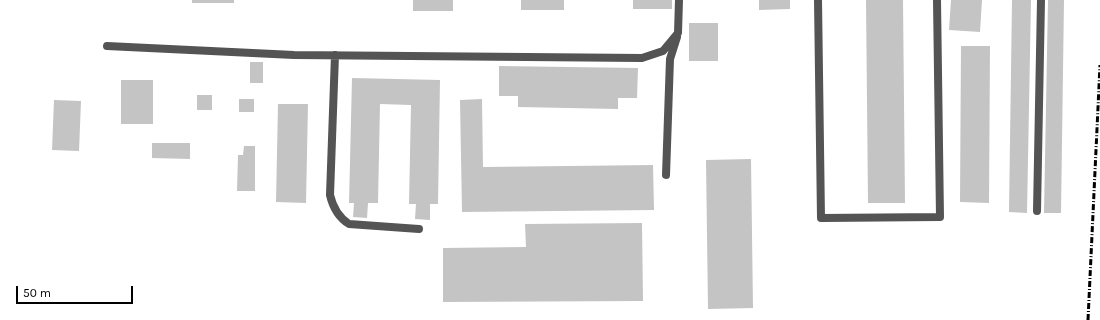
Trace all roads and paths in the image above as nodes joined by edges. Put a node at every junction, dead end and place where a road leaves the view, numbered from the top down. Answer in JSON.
{"nodes":[{"id":1,"x":679,"y":0,"type":"edge"},
{"id":2,"x":818,"y":0,"type":"edge"},
{"id":3,"x":937,"y":0,"type":"edge"},
{"id":4,"x":1041,"y":0,"type":"edge"},
{"id":5,"x":678,"y":33,"type":"junction"},
{"id":6,"x":107,"y":46,"type":"dead end"},
{"id":7,"x":335,"y":56,"type":"junction"},
{"id":8,"x":666,"y":175,"type":"dead end"},
{"id":9,"x":1037,"y":211,"type":"dead end"},
{"id":10,"x":419,"y":229,"type":"dead end"}],
"edges":[{"from":1,"to":5,"type":"lane"},
{"from":2,"to":3,"type":"lane"},
{"from":4,"to":9,"type":"lane"},
{"from":5,"to":7,"type":"lane"},
{"from":5,"to":8,"type":"lane"},
{"from":6,"to":7,"type":"lane"},
{"from":7,"to":10,"type":"lane"}]}
